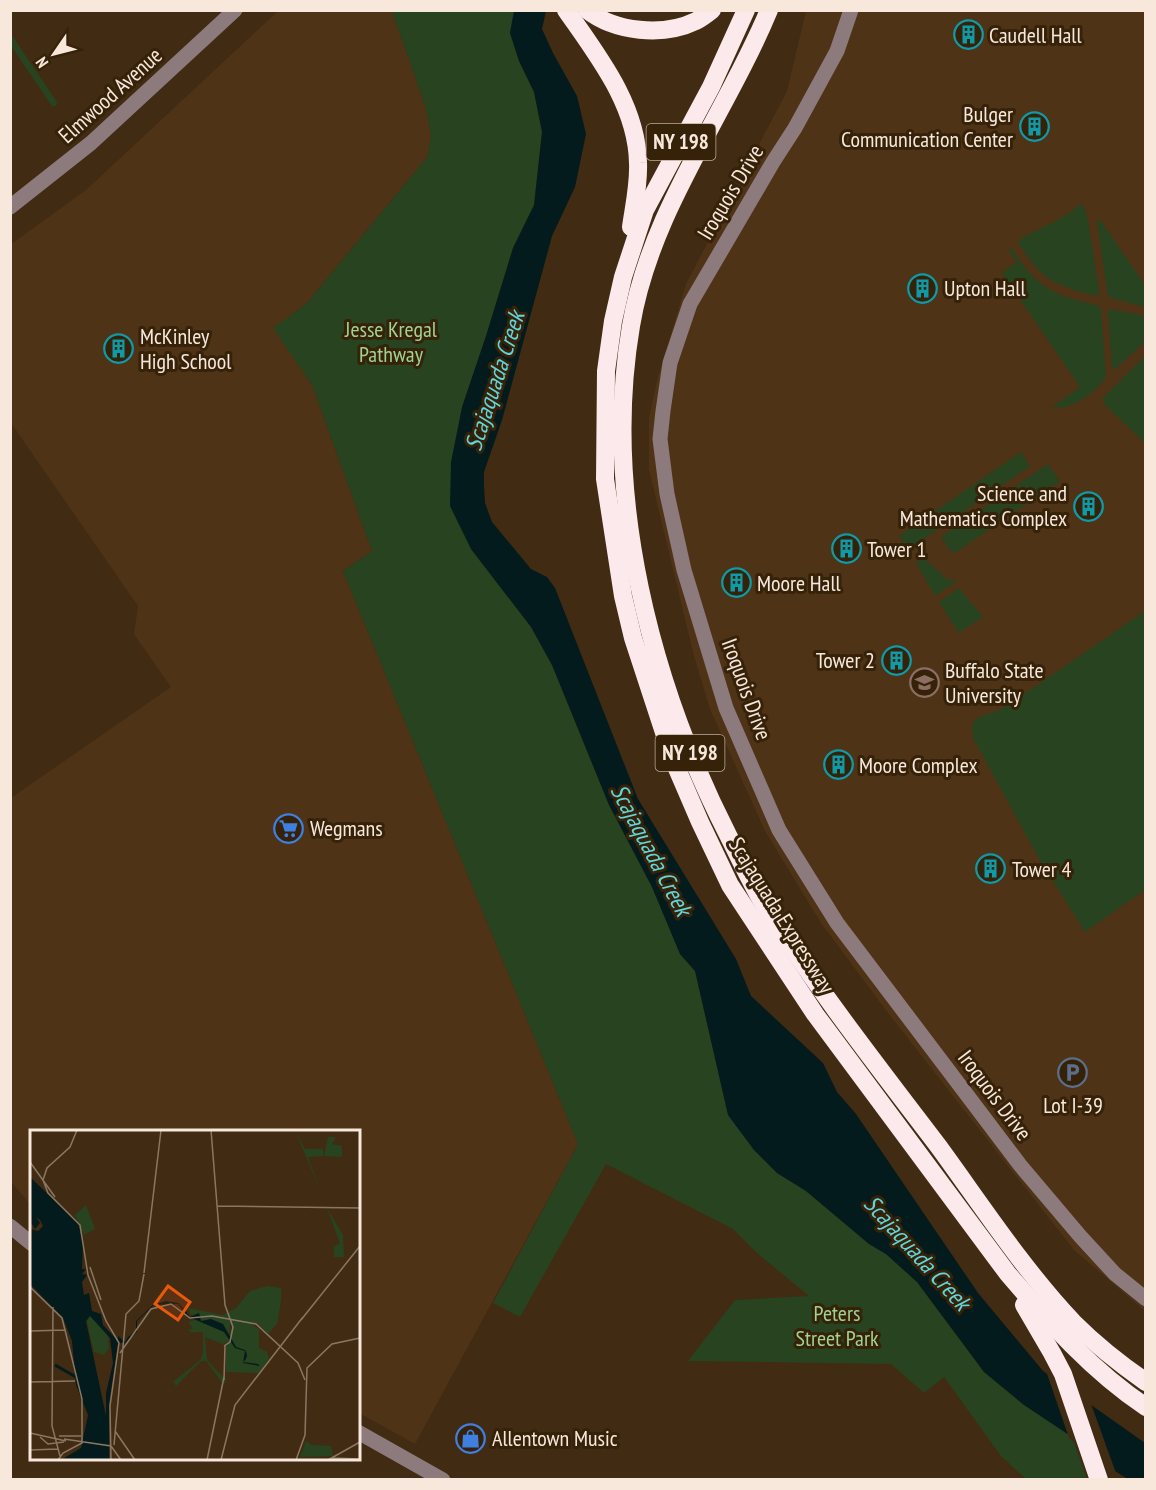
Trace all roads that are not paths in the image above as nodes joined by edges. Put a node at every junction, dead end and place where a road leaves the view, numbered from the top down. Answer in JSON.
{"nodes":[{"id":1,"x":235,"y":10,"type":"edge"},
{"id":2,"x":712,"y":10,"type":"edge"},
{"id":3,"x":746,"y":10,"type":"edge"},
{"id":4,"x":769,"y":10,"type":"edge"},
{"id":5,"x":851,"y":10,"type":"edge"},
{"id":6,"x":574,"y":12,"type":"edge"},
{"id":7,"x":10,"y":207,"type":"edge"},
{"id":8,"x":623,"y":277,"type":"junction"},
{"id":9,"x":10,"y":1227,"type":"edge"},
{"id":10,"x":30,"y":1242,"type":"edge"},
{"id":11,"x":1008,"y":1274,"type":"junction"},
{"id":12,"x":1146,"y":1299,"type":"edge"},
{"id":13,"x":1146,"y":1382,"type":"edge"},
{"id":14,"x":1146,"y":1407,"type":"edge"},
{"id":15,"x":360,"y":1433,"type":"edge"},
{"id":16,"x":1097,"y":1474,"type":"edge"},
{"id":17,"x":442,"y":1479,"type":"edge"}],
"edges":[{"from":1,"to":7,"type":"street","name":"Elmwood Avenue"},
{"from":2,"to":6,"type":"highway"},
{"from":3,"to":8,"type":"highway","name":"Scajaquada Expressway","number":"NY 198"},
{"from":4,"to":13,"type":"highway","name":"Scajaquada Expressway","number":"NY 198"},
{"from":5,"to":12,"type":"street","name":"Iroquois Drive"},
{"from":6,"to":8,"type":"highway"},
{"from":8,"to":11,"type":"highway","name":"Scajaquada Expressway","number":"NY 198"},
{"from":9,"to":10,"type":"street"},
{"from":11,"to":14,"type":"highway","name":"Scajaquada Expressway","number":"NY 198"},
{"from":11,"to":16,"type":"highway"},
{"from":15,"to":17,"type":"street"}]}
